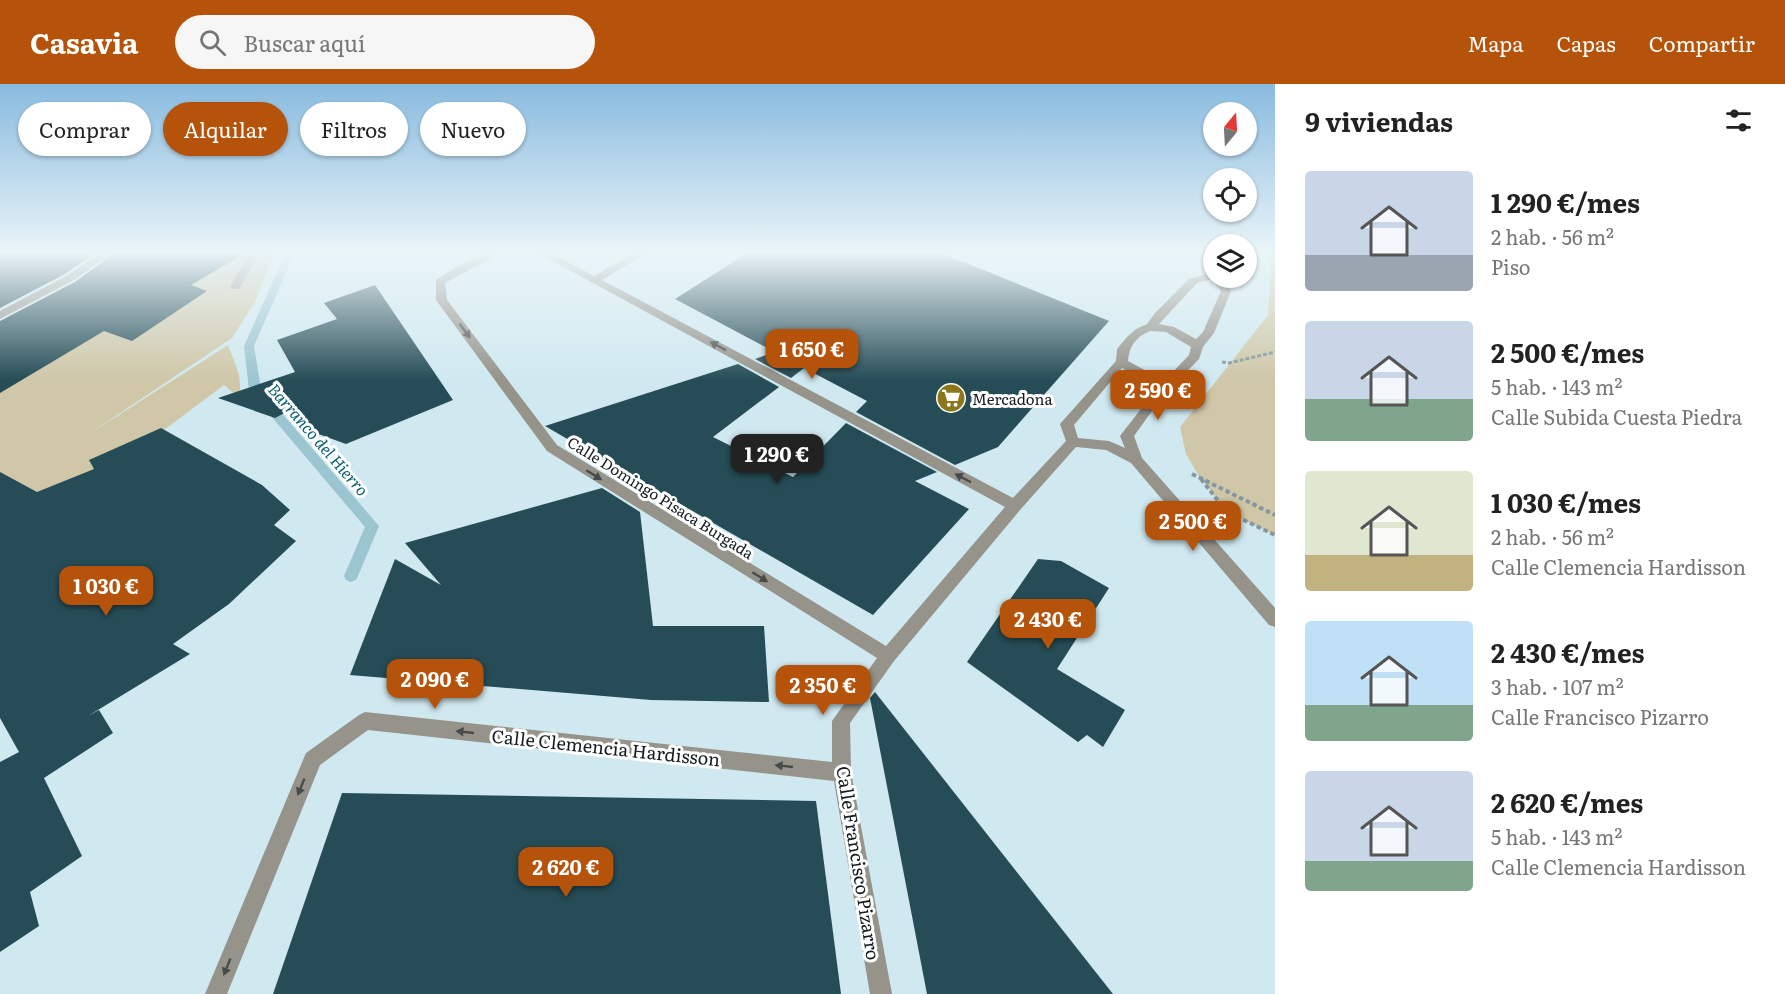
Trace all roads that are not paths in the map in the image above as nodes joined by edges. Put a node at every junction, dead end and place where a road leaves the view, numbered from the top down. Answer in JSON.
{"nodes":[{"id":1,"x":40,"y":294,"type":"edge"},
{"id":2,"x":441,"y":294,"type":"edge"},
{"id":3,"x":621,"y":294,"type":"edge"},
{"id":4,"x":1180,"y":294,"type":"edge"},
{"id":5,"x":1225,"y":294,"type":"edge"},
{"id":6,"x":0,"y":316,"type":"edge"},
{"id":7,"x":1151,"y":327,"type":"junction"},
{"id":8,"x":1196,"y":351,"type":"junction"},
{"id":9,"x":1122,"y":362,"type":"junction"},
{"id":10,"x":1172,"y":380,"type":"junction"},
{"id":11,"x":1073,"y":442,"type":"junction"},
{"id":12,"x":1136,"y":460,"type":"junction"},
{"id":13,"x":1015,"y":506,"type":"junction"},
{"id":14,"x":1275,"y":620,"type":"edge"},
{"id":15,"x":888,"y":656,"type":"junction"},
{"id":16,"x":842,"y":772,"type":"junction"},
{"id":17,"x":216,"y":994,"type":"edge"},
{"id":18,"x":880,"y":994,"type":"edge"}],
"edges":[{"from":1,"to":6,"type":"street"},
{"from":2,"to":15,"type":"street","name":"Calle Domingo Pisaca Burgada","one_way":true},
{"from":13,"to":3,"type":"street","one_way":true},
{"from":4,"to":7,"type":"street"},
{"from":5,"to":8,"type":"street"},
{"from":7,"to":8,"type":"street"},
{"from":7,"to":9,"type":"street"},
{"from":8,"to":10,"type":"street"},
{"from":9,"to":10,"type":"street"},
{"from":9,"to":11,"type":"street"},
{"from":10,"to":12,"type":"street"},
{"from":11,"to":12,"type":"street"},
{"from":11,"to":13,"type":"street","name":"Calle Francisco Pizarro"},
{"from":12,"to":14,"type":"street"},
{"from":13,"to":15,"type":"street","name":"Calle Francisco Pizarro"},
{"from":15,"to":16,"type":"street","name":"Calle Francisco Pizarro"},
{"from":16,"to":17,"type":"street","name":"Calle Clemencia Hardisson","one_way":true},
{"from":16,"to":18,"type":"street","name":"Calle Francisco Pizarro"}]}
